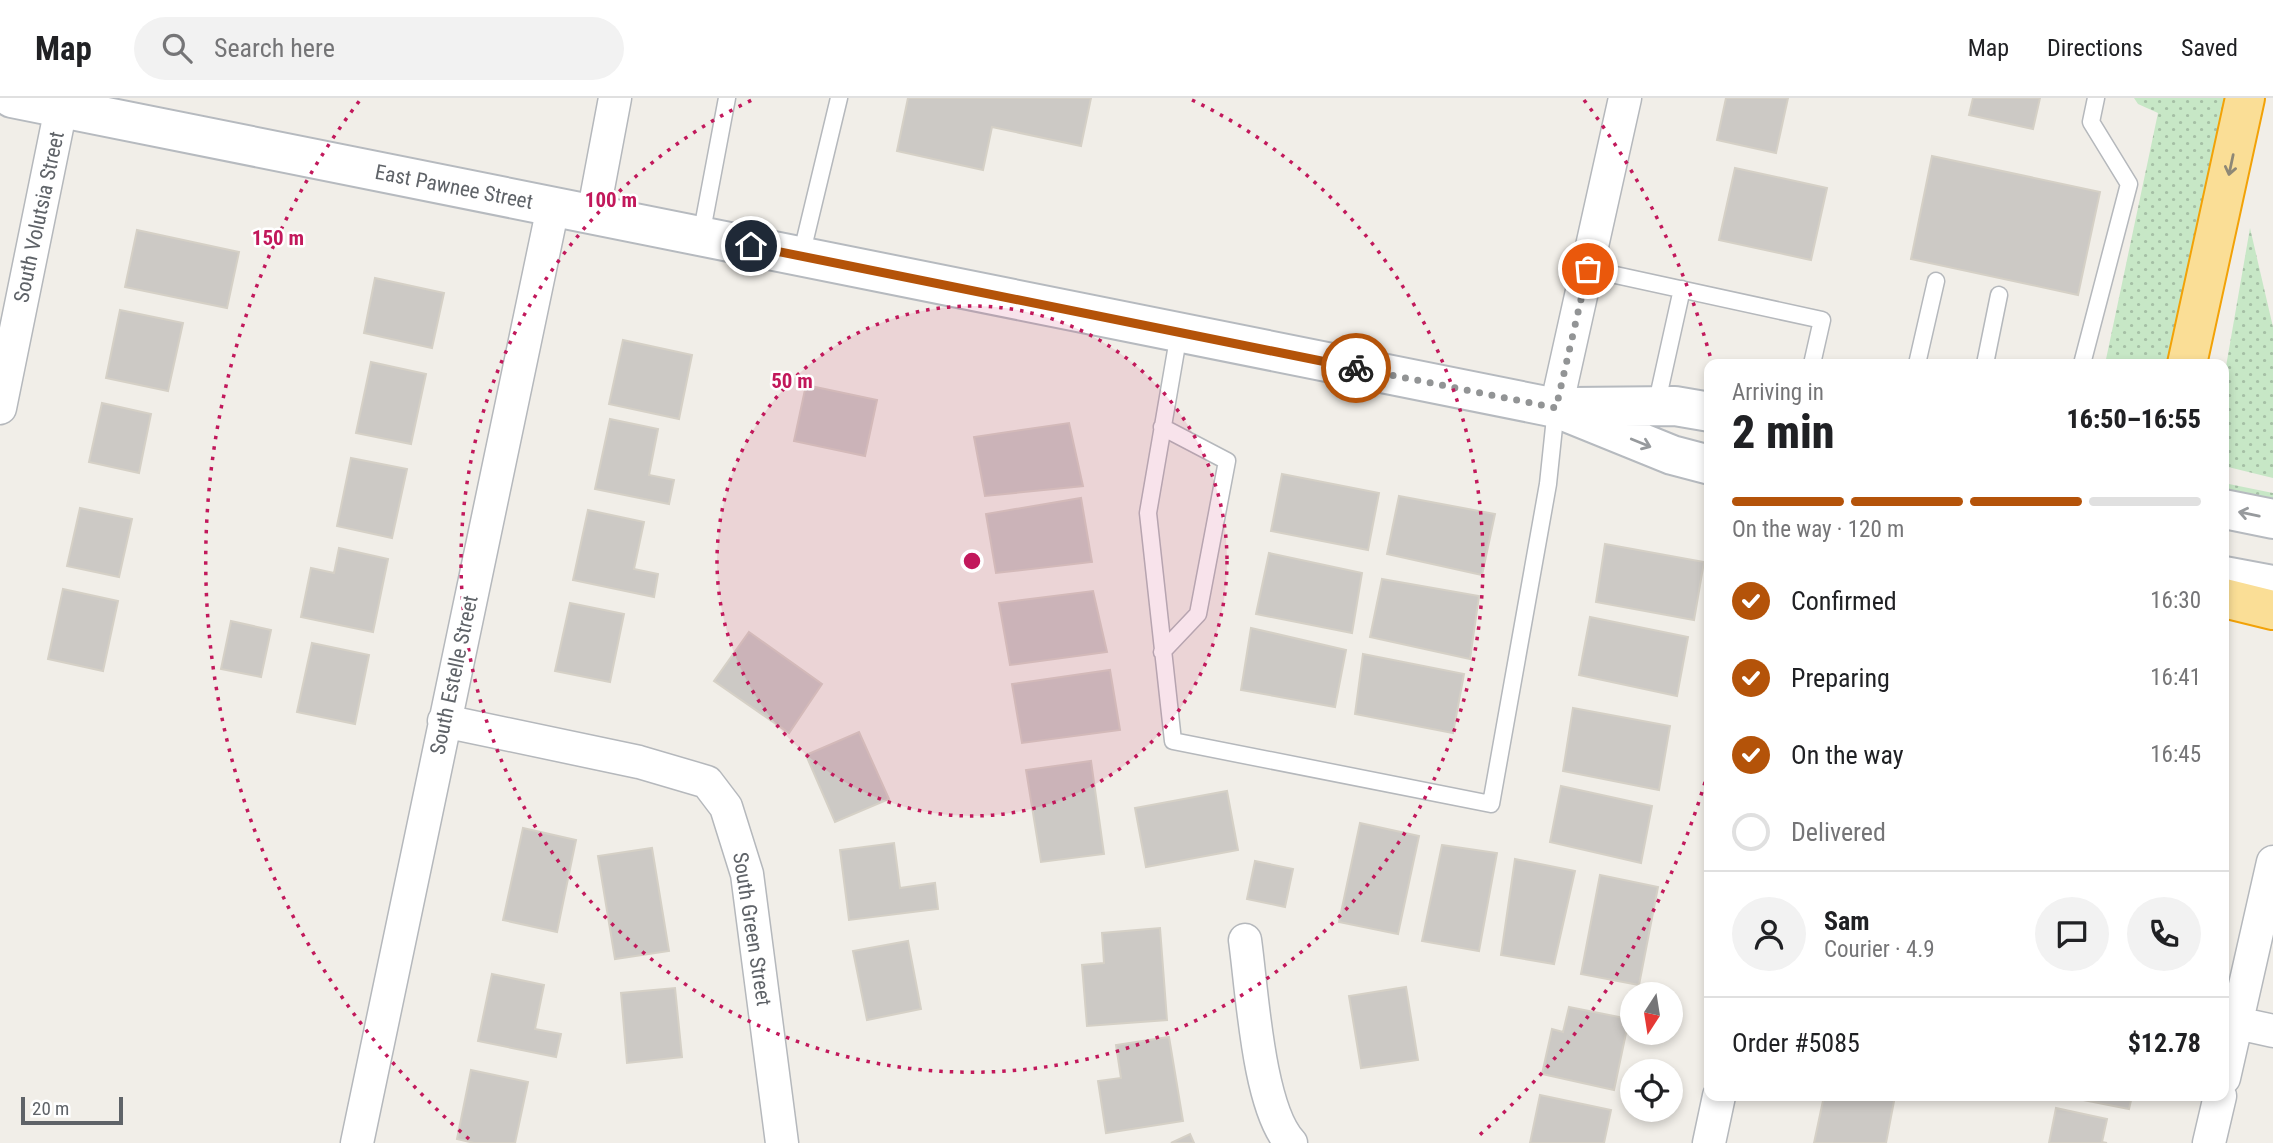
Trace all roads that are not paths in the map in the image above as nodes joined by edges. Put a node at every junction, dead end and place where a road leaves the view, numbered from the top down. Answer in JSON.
{"nodes":[{"id":1,"x":12,"y":98,"type":"edge"},
{"id":2,"x":615,"y":98,"type":"edge"},
{"id":3,"x":727,"y":98,"type":"edge"},
{"id":4,"x":839,"y":98,"type":"edge"},
{"id":5,"x":1625,"y":98,"type":"edge"},
{"id":6,"x":2096,"y":98,"type":"edge"},
{"id":7,"x":2245,"y":98,"type":"edge"},
{"id":8,"x":61,"y":108,"type":"junction"},
{"id":9,"x":553,"y":207,"type":"junction"},
{"id":10,"x":593,"y":215,"type":"junction"},
{"id":11,"x":701,"y":236,"type":"junction"},
{"id":12,"x":800,"y":256,"type":"junction"},
{"id":13,"x":1588,"y":269,"type":"junction"},
{"id":14,"x":1936,"y":281,"type":"dead end"},
{"id":15,"x":1682,"y":289,"type":"junction"},
{"id":16,"x":1999,"y":295,"type":"dead end"},
{"id":17,"x":1179,"y":332,"type":"junction"},
{"id":18,"x":1813,"y":359,"type":"edge"},
{"id":19,"x":1918,"y":359,"type":"edge"},
{"id":20,"x":1986,"y":359,"type":"edge"},
{"id":21,"x":2083,"y":359,"type":"edge"},
{"id":22,"x":2189,"y":359,"type":"edge"},
{"id":23,"x":1656,"y":407,"type":"junction"},
{"id":24,"x":0,"y":408,"type":"edge"},
{"id":25,"x":1556,"y":408,"type":"junction"},
{"id":26,"x":1704,"y":411,"type":"edge"},
{"id":27,"x":1162,"y":427,"type":"junction"},
{"id":28,"x":1704,"y":463,"type":"edge"},
{"id":29,"x":2229,"y":510,"type":"edge"},
{"id":30,"x":2273,"y":519,"type":"edge"},
{"id":31,"x":2229,"y":577,"type":"edge"},
{"id":32,"x":2273,"y":585,"type":"edge"},
{"id":33,"x":2229,"y":599,"type":"edge"},
{"id":34,"x":2273,"y":610,"type":"edge"},
{"id":35,"x":1162,"y":652,"type":"junction"},
{"id":36,"x":444,"y":721,"type":"junction"},
{"id":37,"x":2273,"y":862,"type":"edge"},
{"id":38,"x":1245,"y":940,"type":"dead end"},
{"id":39,"x":2237,"y":1023,"type":"junction"},
{"id":40,"x":2273,"y":1031,"type":"edge"},
{"id":41,"x":2229,"y":1057,"type":"edge"},
{"id":42,"x":1718,"y":1101,"type":"edge"},
{"id":43,"x":2219,"y":1101,"type":"edge"},
{"id":44,"x":357,"y":1143,"type":"edge"},
{"id":45,"x":782,"y":1143,"type":"edge"},
{"id":46,"x":1291,"y":1143,"type":"edge"},
{"id":47,"x":1709,"y":1143,"type":"edge"},
{"id":48,"x":2209,"y":1143,"type":"edge"}],
"edges":[{"from":1,"to":8,"type":"main road","name":"East Pawnee Street"},
{"from":2,"to":10,"type":"street"},
{"from":3,"to":11,"type":"lane"},
{"from":4,"to":12,"type":"lane"},
{"from":5,"to":13,"type":"street"},
{"from":6,"to":21,"type":"lane"},
{"from":7,"to":22,"type":"highway","one_way":true},
{"from":8,"to":9,"type":"main road","name":"East Pawnee Street"},
{"from":8,"to":24,"type":"street","name":"South Volutsia Street"},
{"from":9,"to":10,"type":"main road","name":"East Pawnee Street"},
{"from":9,"to":36,"type":"street","name":"South Estelle Street"},
{"from":10,"to":11,"type":"main road","name":"East Pawnee Street"},
{"from":11,"to":12,"type":"main road","name":"East Pawnee Street"},
{"from":12,"to":17,"type":"main road","name":"East Pawnee Street"},
{"from":13,"to":15,"type":"lane"},
{"from":13,"to":25,"type":"street"},
{"from":14,"to":19,"type":"lane"},
{"from":15,"to":18,"type":"lane"},
{"from":15,"to":23,"type":"lane"},
{"from":16,"to":20,"type":"lane"},
{"from":17,"to":25,"type":"main road","name":"East Pawnee Street"},
{"from":17,"to":27,"type":"lane"},
{"from":23,"to":25,"type":"main road","name":"East Pawnee Street"},
{"from":23,"to":26,"type":"main road","name":"East Pawnee Street"},
{"from":25,"to":28,"type":"main road","name":"East Pawnee Street","one_way":true},
{"from":25,"to":35,"type":"lane"},
{"from":27,"to":35,"type":"lane"},
{"from":27,"to":35,"type":"lane"},
{"from":30,"to":29,"type":"main road","one_way":true},
{"from":31,"to":32,"type":"main road"},
{"from":33,"to":34,"type":"highway"},
{"from":36,"to":44,"type":"street","name":"South Estelle Street"},
{"from":36,"to":45,"type":"street","name":"South Green Street"},
{"from":37,"to":39,"type":"street"},
{"from":38,"to":46,"type":"street"},
{"from":39,"to":40,"type":"street"},
{"from":39,"to":41,"type":"street"},
{"from":42,"to":47,"type":"street"},
{"from":43,"to":48,"type":"street"}]}
